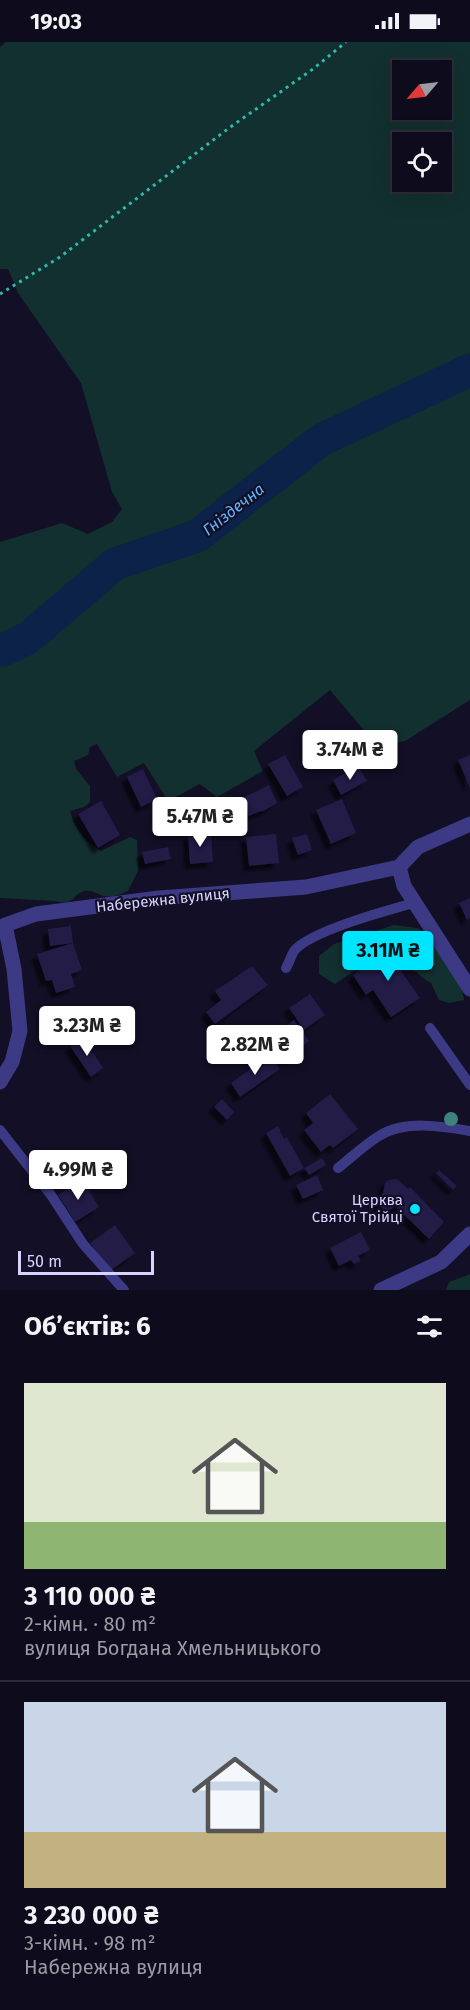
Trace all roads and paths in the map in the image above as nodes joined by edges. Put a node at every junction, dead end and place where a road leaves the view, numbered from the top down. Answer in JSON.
{"nodes":[{"id":1,"x":346,"y":42,"type":"edge"},
{"id":2,"x":0,"y":294,"type":"edge"},
{"id":3,"x":470,"y":824,"type":"edge"},
{"id":4,"x":399,"y":867,"type":"junction"},
{"id":5,"x":414,"y":903,"type":"junction"},
{"id":6,"x":3,"y":923,"type":"edge"},
{"id":7,"x":286,"y":968,"type":"dead end"},
{"id":8,"x":470,"y":988,"type":"edge"},
{"id":9,"x":430,"y":1028,"type":"dead end"},
{"id":10,"x":0,"y":1082,"type":"edge"},
{"id":11,"x":470,"y":1085,"type":"edge"},
{"id":12,"x":0,"y":1130,"type":"edge"},
{"id":13,"x":470,"y":1131,"type":"edge"},
{"id":14,"x":338,"y":1168,"type":"dead end"},
{"id":15,"x":470,"y":1234,"type":"edge"},
{"id":16,"x":124,"y":1290,"type":"edge"},
{"id":17,"x":381,"y":1290,"type":"edge"}],
"edges":[{"from":1,"to":2,"type":"path"},
{"from":3,"to":4,"type":"street"},
{"from":4,"to":5,"type":"street"},
{"from":4,"to":6,"type":"street","name":"Набережна вулиця"},
{"from":5,"to":7,"type":"lane"},
{"from":5,"to":8,"type":"street"},
{"from":6,"to":10,"type":"street","name":"Набережна вулиця"},
{"from":9,"to":11,"type":"lane"},
{"from":12,"to":16,"type":"lane"},
{"from":13,"to":14,"type":"lane"},
{"from":15,"to":17,"type":"street"}]}
